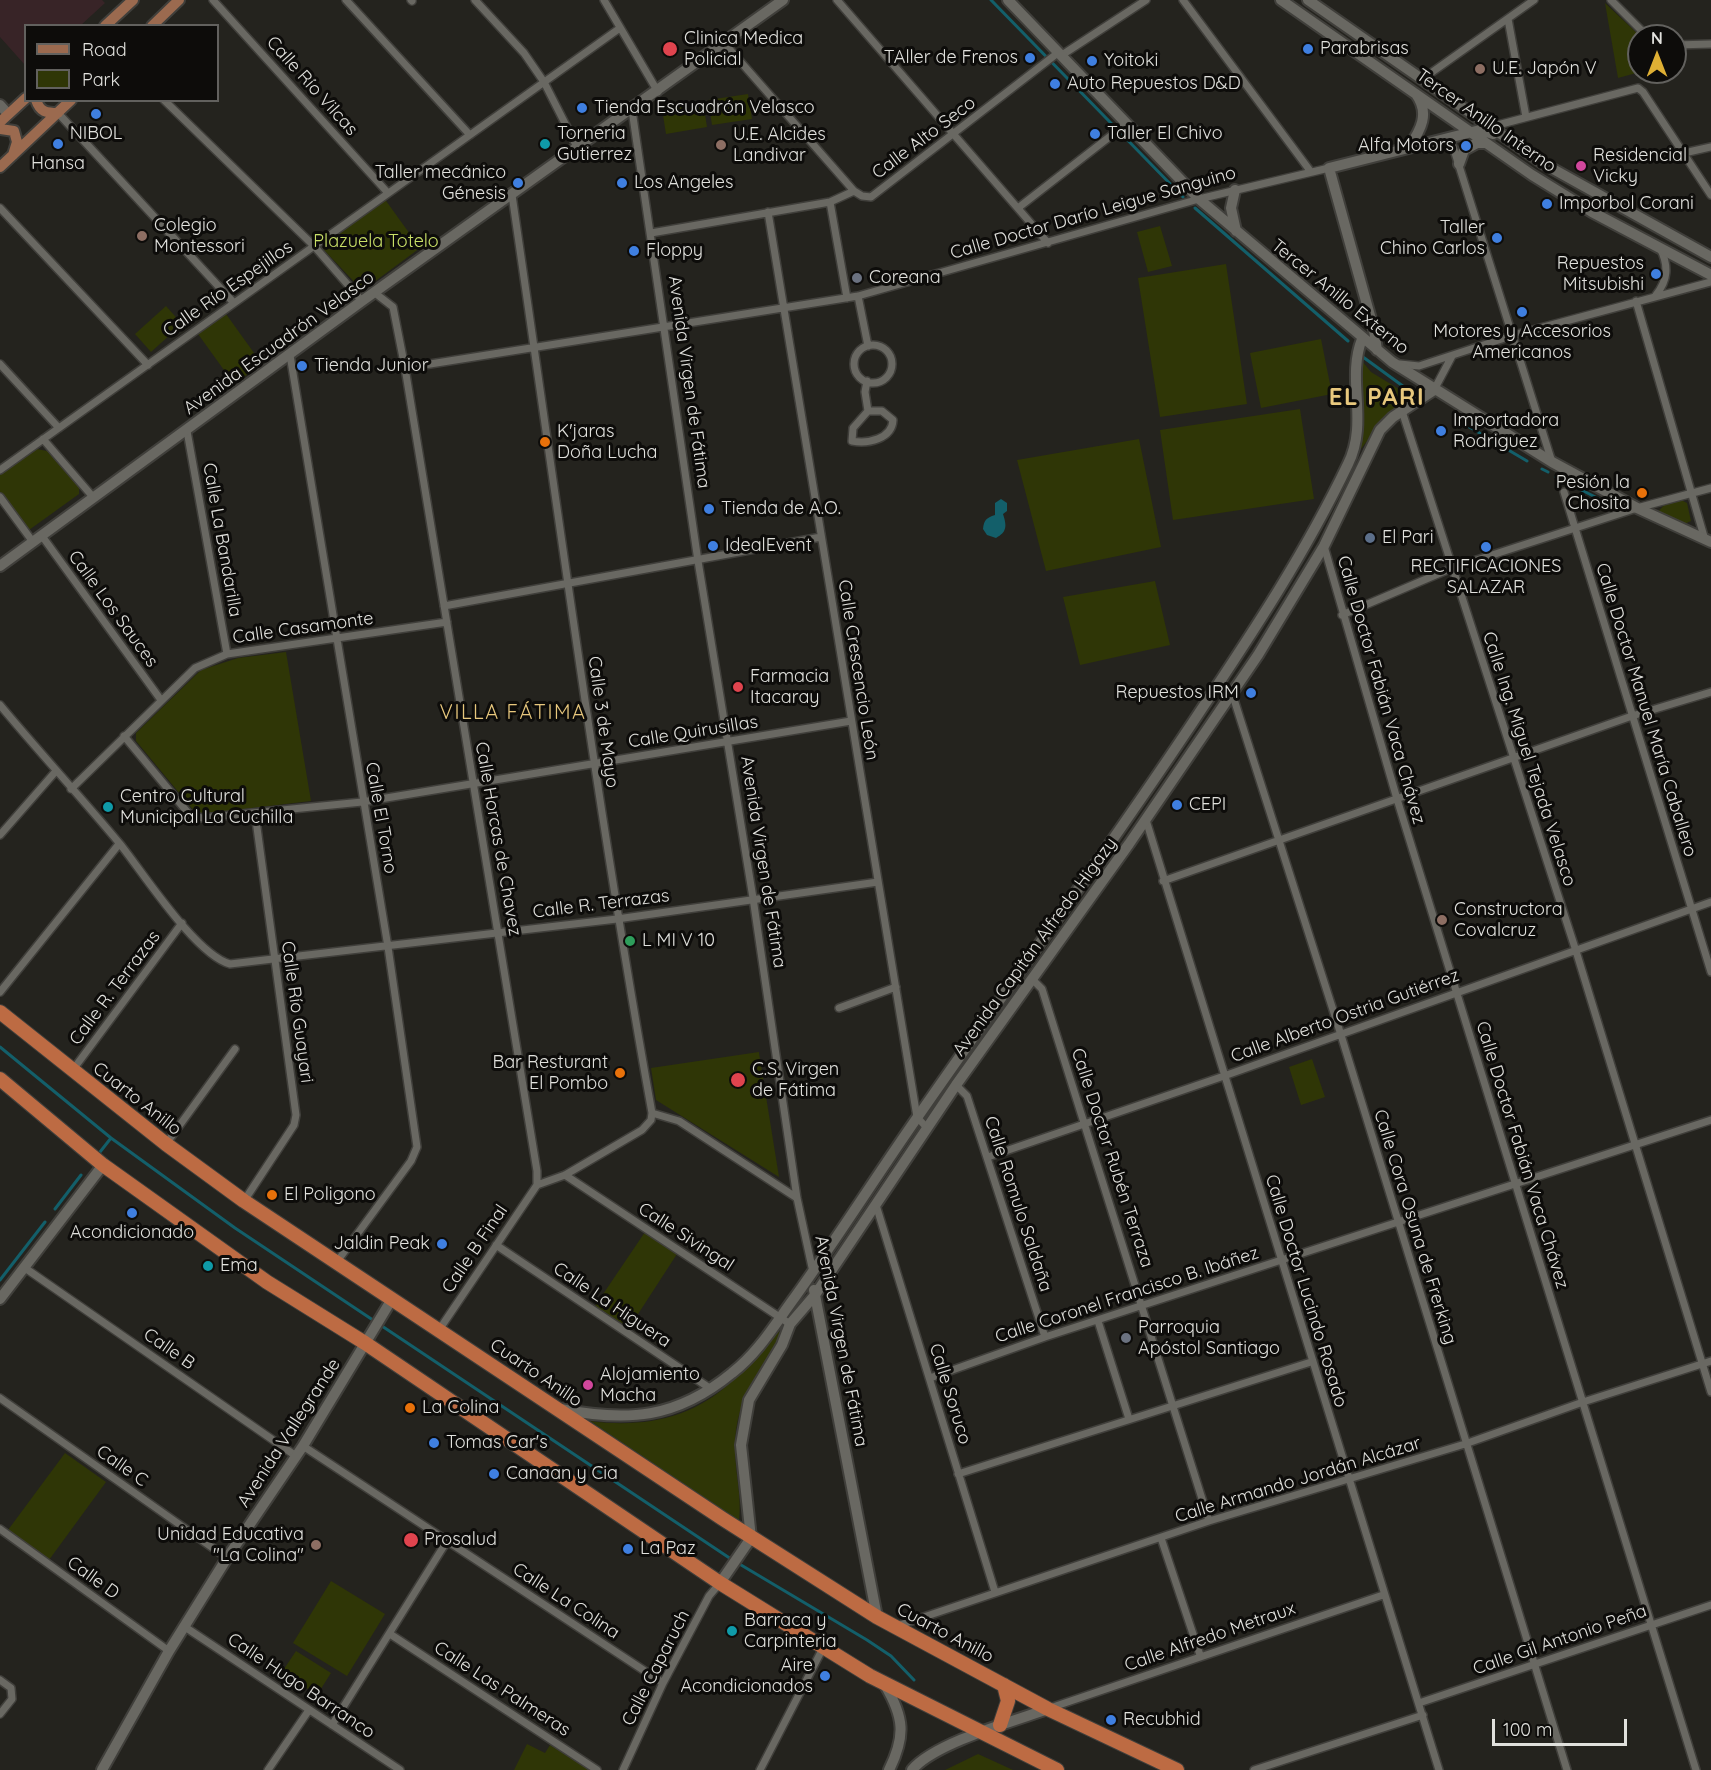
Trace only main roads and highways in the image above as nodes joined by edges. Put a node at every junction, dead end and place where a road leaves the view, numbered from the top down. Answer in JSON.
{"nodes":[{"id":1,"x":133,"y":0,"type":"edge"},
{"id":2,"x":179,"y":0,"type":"edge"},
{"id":3,"x":107,"y":24,"type":"edge"},
{"id":4,"x":154,"y":24,"type":"edge"},
{"id":5,"x":24,"y":100,"type":"edge"},
{"id":6,"x":37,"y":102,"type":"edge"},
{"id":7,"x":69,"y":102,"type":"edge"},
{"id":8,"x":58,"y":113,"type":"junction"},
{"id":9,"x":4,"y":118,"type":"edge"},
{"id":10,"x":0,"y":129,"type":"edge"},
{"id":11,"x":13,"y":155,"type":"junction"},
{"id":12,"x":0,"y":167,"type":"edge"},
{"id":13,"x":0,"y":1012,"type":"edge"},
{"id":14,"x":0,"y":1079,"type":"edge"},
{"id":15,"x":1004,"y":1685,"type":"junction"},
{"id":16,"x":1000,"y":1725,"type":"road end"},
{"id":17,"x":1057,"y":1770,"type":"edge"},
{"id":18,"x":1178,"y":1770,"type":"edge"}],
"edges":[{"from":1,"to":3,"type":"main road"},
{"from":2,"to":4,"type":"main road"},
{"from":5,"to":9,"type":"main road"},
{"from":6,"to":8,"type":"main road"},
{"from":7,"to":8,"type":"main road"},
{"from":8,"to":11,"type":"main road"},
{"from":10,"to":11,"type":"main road"},
{"from":11,"to":12,"type":"main road"},
{"from":13,"to":15,"type":"highway","name":"Cuarto Anillo"},
{"from":14,"to":17,"type":"highway"},
{"from":15,"to":16,"type":"highway"},
{"from":15,"to":18,"type":"highway","name":"Cuarto Anillo"}]}
